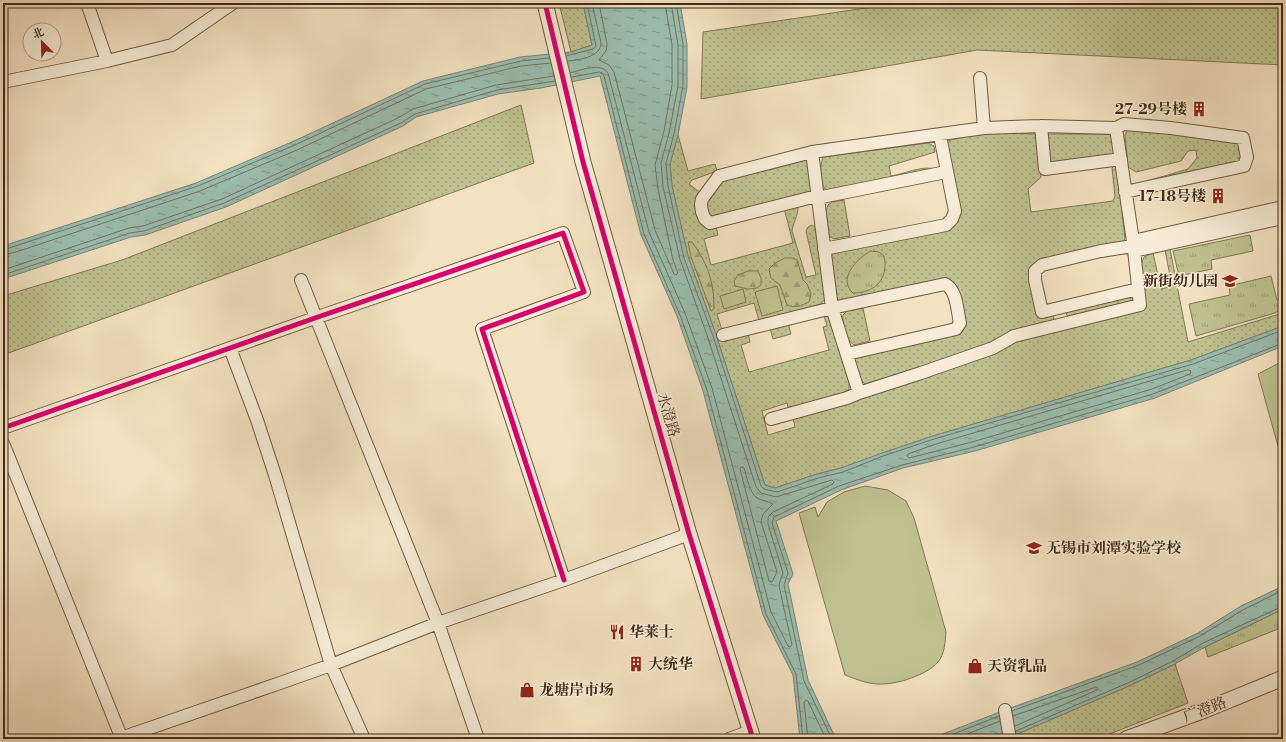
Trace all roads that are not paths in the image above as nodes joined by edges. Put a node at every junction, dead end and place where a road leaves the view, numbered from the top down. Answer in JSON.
{"nodes":[{"id":1,"x":87,"y":3,"type":"edge"},
{"id":2,"x":233,"y":3,"type":"edge"},
{"id":3,"x":545,"y":3,"type":"edge"},
{"id":4,"x":107,"y":61,"type":"junction"},
{"id":5,"x":980,"y":78,"type":"dead end"},
{"id":6,"x":3,"y":82,"type":"edge"},
{"id":7,"x":1041,"y":126,"type":"junction"},
{"id":8,"x":984,"y":128,"type":"junction"},
{"id":9,"x":1116,"y":128,"type":"junction"},
{"id":10,"x":940,"y":136,"type":"dead end"},
{"id":11,"x":812,"y":152,"type":"junction"},
{"id":12,"x":1121,"y":159,"type":"junction"},
{"id":13,"x":946,"y":172,"type":"junction"},
{"id":14,"x":1126,"y":192,"type":"junction"},
{"id":15,"x":817,"y":198,"type":"junction"},
{"id":16,"x":1283,"y":208,"type":"edge"},
{"id":17,"x":1283,"y":218,"type":"edge"},
{"id":18,"x":1133,"y":246,"type":"junction"},
{"id":19,"x":824,"y":249,"type":"junction"},
{"id":20,"x":300,"y":280,"type":"dead end"},
{"id":21,"x":1138,"y":289,"type":"junction"},
{"id":22,"x":832,"y":308,"type":"junction"},
{"id":23,"x":1060,"y":308,"type":"junction"},
{"id":24,"x":315,"y":318,"type":"junction"},
{"id":25,"x":1063,"y":324,"type":"junction"},
{"id":26,"x":723,"y":335,"type":"dead end"},
{"id":27,"x":230,"y":348,"type":"junction"},
{"id":28,"x":847,"y":354,"type":"junction"},
{"id":29,"x":859,"y":393,"type":"junction"},
{"id":30,"x":771,"y":419,"type":"dead end"},
{"id":31,"x":3,"y":428,"type":"edge"},
{"id":32,"x":3,"y":443,"type":"edge"},
{"id":33,"x":689,"y":534,"type":"junction"},
{"id":34,"x":564,"y":580,"type":"junction"},
{"id":35,"x":438,"y":623,"type":"junction"},
{"id":36,"x":330,"y":665,"type":"junction"},
{"id":37,"x":1283,"y":678,"type":"edge"},
{"id":38,"x":1005,"y":710,"type":"dead end"},
{"id":39,"x":752,"y":735,"type":"edge"},
{"id":40,"x":120,"y":739,"type":"edge"},
{"id":41,"x":364,"y":739,"type":"edge"},
{"id":42,"x":478,"y":739,"type":"edge"},
{"id":43,"x":729,"y":739,"type":"edge"},
{"id":44,"x":1010,"y":739,"type":"edge"},
{"id":45,"x":1126,"y":739,"type":"edge"}],
"edges":[{"from":1,"to":4,"type":"street"},
{"from":2,"to":4,"type":"street"},
{"from":3,"to":33,"type":"street","name":"水澄路"},
{"from":4,"to":6,"type":"street"},
{"from":5,"to":8,"type":"street"},
{"from":7,"to":8,"type":"street"},
{"from":7,"to":9,"type":"street"},
{"from":7,"to":12,"type":"street"},
{"from":8,"to":11,"type":"street"},
{"from":9,"to":12,"type":"street"},
{"from":9,"to":14,"type":"street"},
{"from":10,"to":13,"type":"street"},
{"from":11,"to":15,"type":"street"},
{"from":11,"to":15,"type":"street"},
{"from":12,"to":14,"type":"street"},
{"from":13,"to":15,"type":"street"},
{"from":13,"to":19,"type":"street"},
{"from":14,"to":18,"type":"street"},
{"from":15,"to":19,"type":"street"},
{"from":16,"to":18,"type":"street"},
{"from":17,"to":18,"type":"street"},
{"from":18,"to":21,"type":"street"},
{"from":18,"to":23,"type":"street"},
{"from":19,"to":22,"type":"street"},
{"from":20,"to":24,"type":"street"},
{"from":21,"to":23,"type":"street"},
{"from":21,"to":25,"type":"street"},
{"from":22,"to":26,"type":"street"},
{"from":22,"to":28,"type":"street"},
{"from":22,"to":28,"type":"street"},
{"from":23,"to":25,"type":"street"},
{"from":24,"to":27,"type":"street"},
{"from":24,"to":34,"type":"street"},
{"from":24,"to":35,"type":"street"},
{"from":25,"to":29,"type":"street"},
{"from":27,"to":31,"type":"street"},
{"from":27,"to":36,"type":"street"},
{"from":28,"to":29,"type":"street"},
{"from":29,"to":30,"type":"street"},
{"from":32,"to":40,"type":"street"},
{"from":33,"to":34,"type":"street"},
{"from":33,"to":39,"type":"street","name":"水澄路"},
{"from":34,"to":35,"type":"street"},
{"from":35,"to":36,"type":"street"},
{"from":35,"to":42,"type":"street"},
{"from":36,"to":40,"type":"street"},
{"from":36,"to":41,"type":"street"},
{"from":37,"to":45,"type":"street","name":"广澄路"},
{"from":38,"to":44,"type":"street"},
{"from":39,"to":43,"type":"street"}]}
